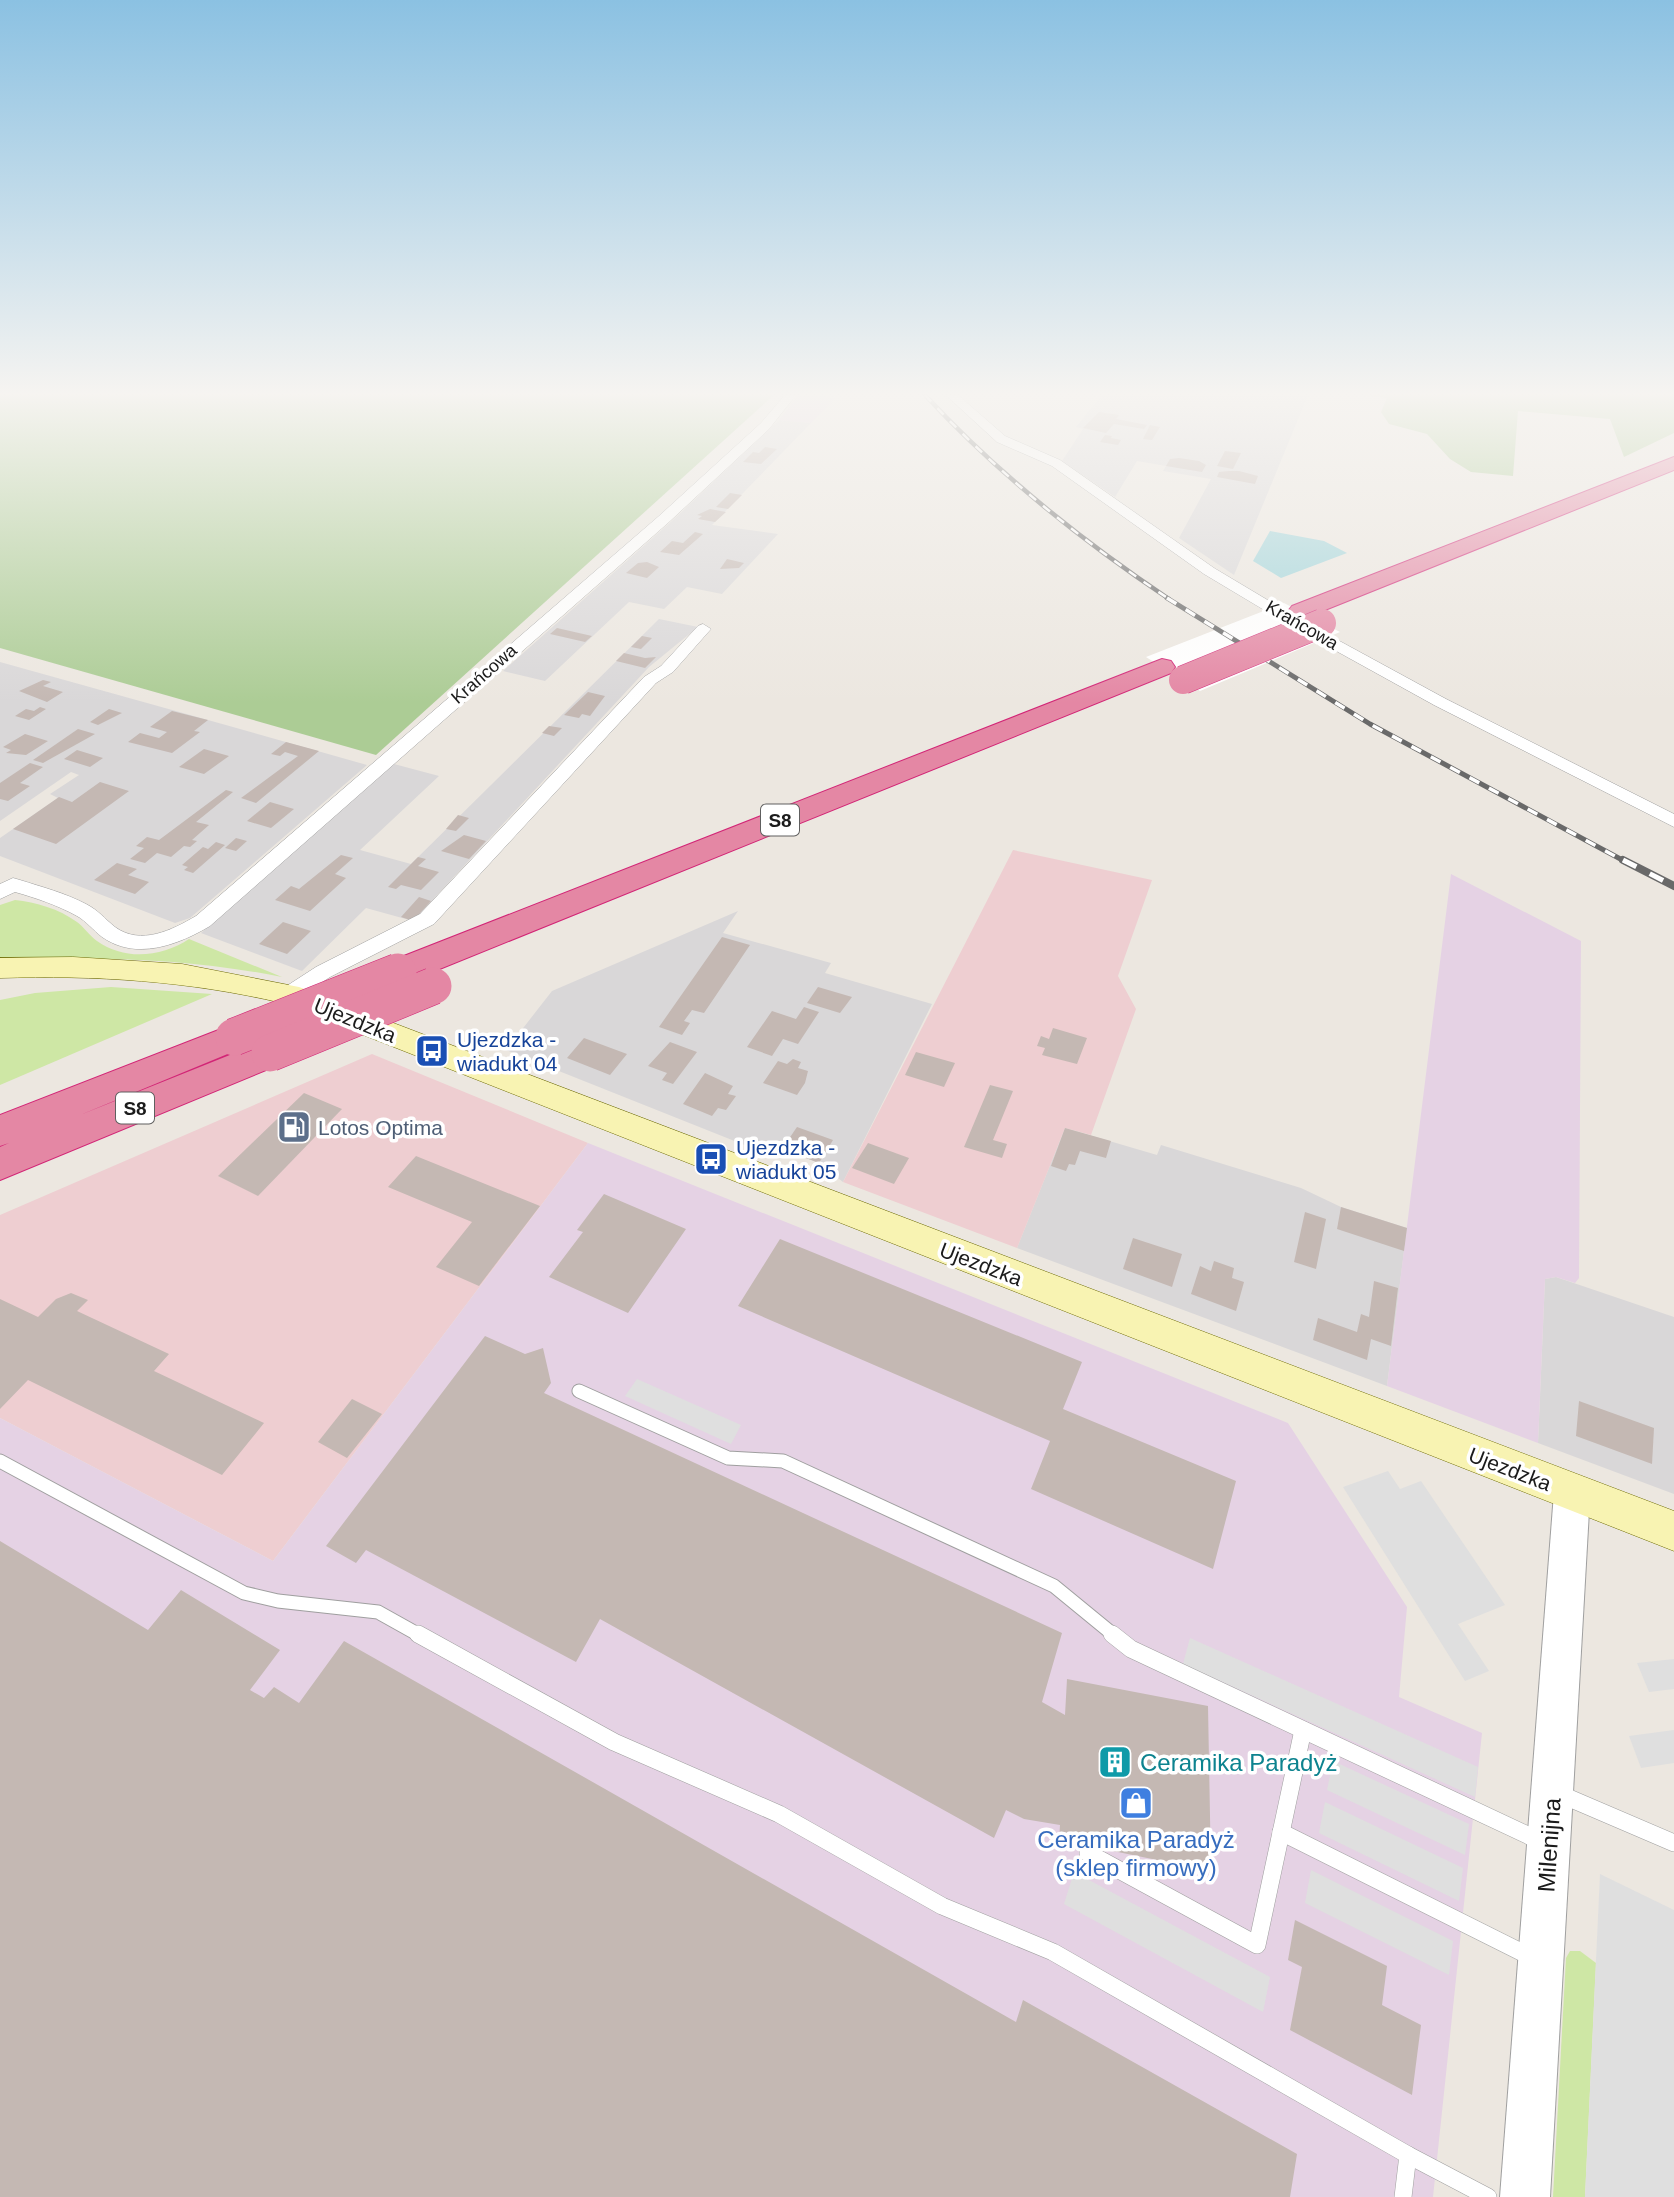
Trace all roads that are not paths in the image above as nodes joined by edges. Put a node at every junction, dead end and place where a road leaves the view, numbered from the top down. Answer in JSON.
{"nodes":[{"id":1,"x":687,"y":498,"type":"edge"},
{"id":2,"x":1105,"y":498,"type":"edge"},
{"id":3,"x":1593,"y":498,"type":"edge"},
{"id":4,"x":1628,"y":498,"type":"edge"},
{"id":5,"x":1311,"y":617,"type":"junction"},
{"id":6,"x":703,"y":629,"type":"dead end"},
{"id":7,"x":1172,"y":674,"type":"junction"},
{"id":8,"x":1674,"y":821,"type":"edge"},
{"id":9,"x":4,"y":886,"type":"edge"},
{"id":10,"x":0,"y":968,"type":"edge"},
{"id":11,"x":124,"y":970,"type":"junction"},
{"id":12,"x":0,"y":985,"type":"edge"},
{"id":13,"x":289,"y":994,"type":"junction"},
{"id":14,"x":0,"y":1131,"type":"edge"},
{"id":15,"x":0,"y":1164,"type":"edge"},
{"id":16,"x":579,"y":1391,"type":"dead end"},
{"id":17,"x":0,"y":1461,"type":"edge"},
{"id":18,"x":1572,"y":1493,"type":"junction"},
{"id":19,"x":1674,"y":1531,"type":"edge"},
{"id":20,"x":1303,"y":1730,"type":"junction"},
{"id":21,"x":1553,"y":1791,"type":"junction"},
{"id":22,"x":1281,"y":1832,"type":"junction"},
{"id":23,"x":1674,"y":1843,"type":"edge"},
{"id":24,"x":1549,"y":1846,"type":"junction"},
{"id":25,"x":1088,"y":1853,"type":"dead end"},
{"id":26,"x":1541,"y":1962,"type":"junction"},
{"id":27,"x":1408,"y":2155,"type":"junction"},
{"id":28,"x":1404,"y":2197,"type":"edge"},
{"id":29,"x":1488,"y":2197,"type":"edge"},
{"id":30,"x":1525,"y":2197,"type":"edge"}],
"edges":[{"from":1,"to":9,"type":"street","name":"Krańcowa"},
{"from":2,"to":8,"type":"street","name":"Krańcowa"},
{"from":3,"to":5,"type":"highway","number":"S8"},
{"from":4,"to":5,"type":"highway","number":"S8"},
{"from":5,"to":7,"type":"highway","number":"S8","bridge":true},
{"from":6,"to":13,"type":"street","name":"Ujezdzka"},
{"from":7,"to":14,"type":"highway","number":"S8","bridge":true},
{"from":7,"to":15,"type":"highway","number":"S8","bridge":true},
{"from":10,"to":11,"type":"main road","name":"Ujezdzka"},
{"from":11,"to":12,"type":"main road","name":"Ujezdzka"},
{"from":11,"to":13,"type":"main road","name":"Ujezdzka"},
{"from":13,"to":18,"type":"main road","name":"Ujezdzka"},
{"from":16,"to":20,"type":"lane"},
{"from":17,"to":27,"type":"lane"},
{"from":18,"to":19,"type":"main road","name":"Ujezdzka"},
{"from":18,"to":21,"type":"street","name":"Milenijna"},
{"from":20,"to":22,"type":"lane"},
{"from":20,"to":24,"type":"lane"},
{"from":21,"to":23,"type":"lane"},
{"from":21,"to":24,"type":"street","name":"Milenijna"},
{"from":22,"to":25,"type":"lane"},
{"from":22,"to":26,"type":"lane"},
{"from":24,"to":26,"type":"street","name":"Milenijna"},
{"from":26,"to":30,"type":"street","name":"Milenijna"},
{"from":27,"to":28,"type":"lane"},
{"from":27,"to":29,"type":"lane"}]}
